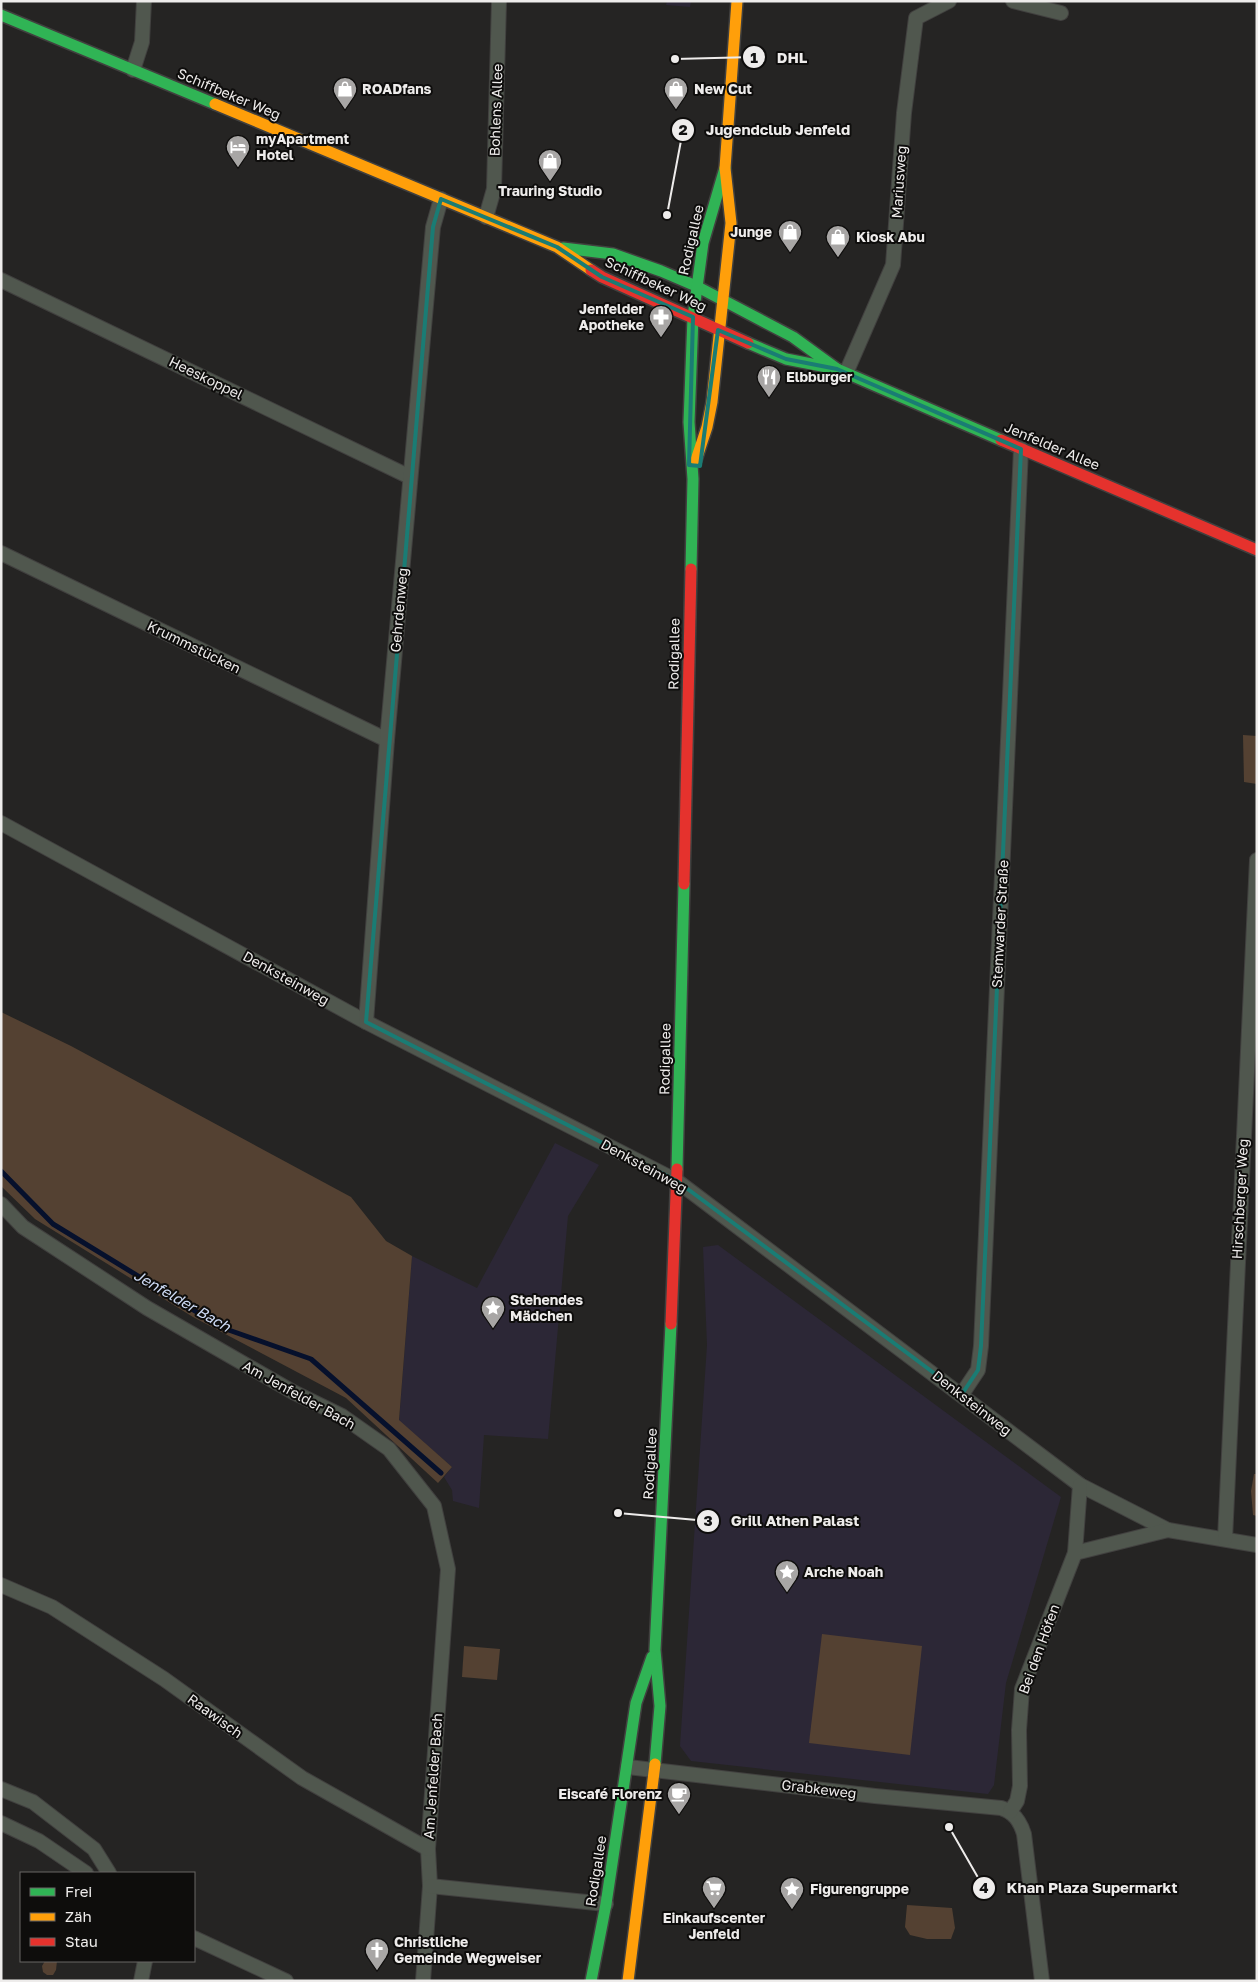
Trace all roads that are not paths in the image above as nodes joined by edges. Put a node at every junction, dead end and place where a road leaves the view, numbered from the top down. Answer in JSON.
{"nodes":[{"id":1,"x":144,"y":1,"type":"edge"},
{"id":2,"x":499,"y":1,"type":"edge"},
{"id":3,"x":737,"y":1,"type":"edge"},
{"id":4,"x":949,"y":1,"type":"edge"},
{"id":5,"x":1013,"y":1,"type":"edge"},
{"id":6,"x":1061,"y":13,"type":"dead end"},
{"id":7,"x":1,"y":15,"type":"edge"},
{"id":8,"x":132,"y":70,"type":"junction"},
{"id":9,"x":725,"y":168,"type":"junction"},
{"id":10,"x":441,"y":198,"type":"junction"},
{"id":11,"x":486,"y":217,"type":"junction"},
{"id":12,"x":557,"y":247,"type":"junction"},
{"id":13,"x":1,"y":280,"type":"edge"},
{"id":14,"x":696,"y":286,"type":"junction"},
{"id":15,"x":722,"y":299,"type":"junction"},
{"id":16,"x":693,"y":317,"type":"junction"},
{"id":17,"x":718,"y":330,"type":"junction"},
{"id":18,"x":841,"y":371,"type":"junction"},
{"id":19,"x":1021,"y":449,"type":"junction"},
{"id":20,"x":693,"y":469,"type":"junction"},
{"id":21,"x":410,"y":477,"type":"junction"},
{"id":22,"x":1257,"y":550,"type":"edge"},
{"id":23,"x":1,"y":553,"type":"edge"},
{"id":24,"x":387,"y":740,"type":"junction"},
{"id":25,"x":1,"y":823,"type":"edge"},
{"id":26,"x":1257,"y":860,"type":"edge"},
{"id":27,"x":1254,"y":958,"type":"edge"},
{"id":28,"x":366,"y":1022,"type":"junction"},
{"id":29,"x":677,"y":1181,"type":"junction"},
{"id":30,"x":1,"y":1204,"type":"edge"},
{"id":31,"x":962,"y":1394,"type":"junction"},
{"id":32,"x":1080,"y":1484,"type":"junction"},
{"id":33,"x":1168,"y":1530,"type":"junction"},
{"id":34,"x":1224,"y":1539,"type":"junction"},
{"id":35,"x":1257,"y":1546,"type":"edge"},
{"id":36,"x":1075,"y":1553,"type":"junction"},
{"id":37,"x":1,"y":1585,"type":"edge"},
{"id":38,"x":655,"y":1650,"type":"junction"},
{"id":39,"x":628,"y":1766,"type":"junction"},
{"id":40,"x":654,"y":1770,"type":"junction"},
{"id":41,"x":1,"y":1789,"type":"edge"},
{"id":42,"x":1010,"y":1812,"type":"junction"},
{"id":43,"x":1,"y":1822,"type":"edge"},
{"id":44,"x":428,"y":1849,"type":"junction"},
{"id":45,"x":85,"y":1872,"type":"edge"},
{"id":46,"x":107,"y":1872,"type":"edge"},
{"id":47,"x":430,"y":1886,"type":"junction"},
{"id":48,"x":606,"y":1904,"type":"junction"},
{"id":49,"x":195,"y":1938,"type":"edge"},
{"id":50,"x":145,"y":1962,"type":"edge"},
{"id":51,"x":141,"y":1981,"type":"edge"},
{"id":52,"x":286,"y":1981,"type":"edge"},
{"id":53,"x":423,"y":1981,"type":"edge"},
{"id":54,"x":591,"y":1981,"type":"edge"},
{"id":55,"x":628,"y":1981,"type":"edge"},
{"id":56,"x":1042,"y":1981,"type":"edge"}],
"edges":[{"from":1,"to":8,"type":"street"},
{"from":2,"to":11,"type":"street","name":"Bohlens Allee"},
{"from":3,"to":9,"type":"main road","name":"Rodigallee"},
{"from":4,"to":18,"type":"street","name":"Mariusweg"},
{"from":5,"to":6,"type":"street"},
{"from":7,"to":8,"type":"main road","name":"Schiffbeker Weg"},
{"from":8,"to":10,"type":"main road","name":"Schiffbeker Weg"},
{"from":9,"to":14,"type":"main road","name":"Rodigallee"},
{"from":9,"to":15,"type":"main road","name":"Rodigallee"},
{"from":10,"to":11,"type":"main road","name":"Schiffbeker Weg"},
{"from":10,"to":21,"type":"street","name":"Gehrdenweg"},
{"from":11,"to":12,"type":"main road","name":"Schiffbeker Weg"},
{"from":12,"to":14,"type":"main road","name":"Schiffbeker Weg"},
{"from":12,"to":16,"type":"main road","name":"Schiffbeker Weg"},
{"from":13,"to":21,"type":"street","name":"Heeskoppel"},
{"from":14,"to":15,"type":"main road","name":"Schiffbeker Weg"},
{"from":14,"to":16,"type":"main road","name":"Rodigallee"},
{"from":15,"to":17,"type":"main road","name":"Rodigallee"},
{"from":15,"to":18,"type":"main road","name":"Jenfelder Allee"},
{"from":16,"to":17,"type":"main road","name":"Schiffbeker Weg"},
{"from":16,"to":20,"type":"main road","name":"Rodigallee"},
{"from":17,"to":18,"type":"main road","name":"Jenfelder Allee"},
{"from":17,"to":20,"type":"main road","name":"Rodigallee"},
{"from":18,"to":19,"type":"main road","name":"Jenfelder Allee"},
{"from":19,"to":22,"type":"main road","name":"Jenfelder Allee"},
{"from":19,"to":31,"type":"street","name":"Stemwarder Straße"},
{"from":20,"to":29,"type":"main road","name":"Rodigallee"},
{"from":21,"to":24,"type":"street","name":"Gehrdenweg"},
{"from":23,"to":24,"type":"street","name":"Krummstücken"},
{"from":24,"to":28,"type":"street","name":"Gehrdenweg"},
{"from":25,"to":28,"type":"street","name":"Denksteinweg"},
{"from":26,"to":27,"type":"street","name":"Hirschberger Weg"},
{"from":27,"to":34,"type":"street","name":"Hirschberger Weg"},
{"from":28,"to":29,"type":"street","name":"Denksteinweg"},
{"from":29,"to":31,"type":"street","name":"Denksteinweg"},
{"from":29,"to":38,"type":"main road","name":"Rodigallee"},
{"from":30,"to":44,"type":"street","name":"Am Jenfelder Bach"},
{"from":31,"to":32,"type":"street","name":"Denksteinweg"},
{"from":32,"to":33,"type":"street","name":"Denksteinweg"},
{"from":32,"to":36,"type":"street","name":"Bei den Höfen"},
{"from":33,"to":34,"type":"street","name":"Denksteinweg"},
{"from":33,"to":36,"type":"street"},
{"from":34,"to":35,"type":"street","name":"Denksteinweg"},
{"from":36,"to":42,"type":"street","name":"Bei den Höfen"},
{"from":37,"to":44,"type":"street","name":"Raawisch"},
{"from":38,"to":39,"type":"main road","name":"Rodigallee"},
{"from":38,"to":40,"type":"main road","name":"Rodigallee"},
{"from":39,"to":40,"type":"street","name":"Grabkeweg"},
{"from":39,"to":48,"type":"main road","name":"Rodigallee"},
{"from":40,"to":42,"type":"street","name":"Grabkeweg"},
{"from":40,"to":55,"type":"main road","name":"Rodigallee"},
{"from":41,"to":46,"type":"street"},
{"from":42,"to":56,"type":"street"},
{"from":43,"to":45,"type":"street"},
{"from":44,"to":47,"type":"street","name":"Am Jenfelder Bach"},
{"from":47,"to":48,"type":"street"},
{"from":47,"to":53,"type":"street","name":"Am Jenfelder Bach"},
{"from":48,"to":54,"type":"main road","name":"Rodigallee"},
{"from":49,"to":52,"type":"street"},
{"from":50,"to":51,"type":"street"}]}
